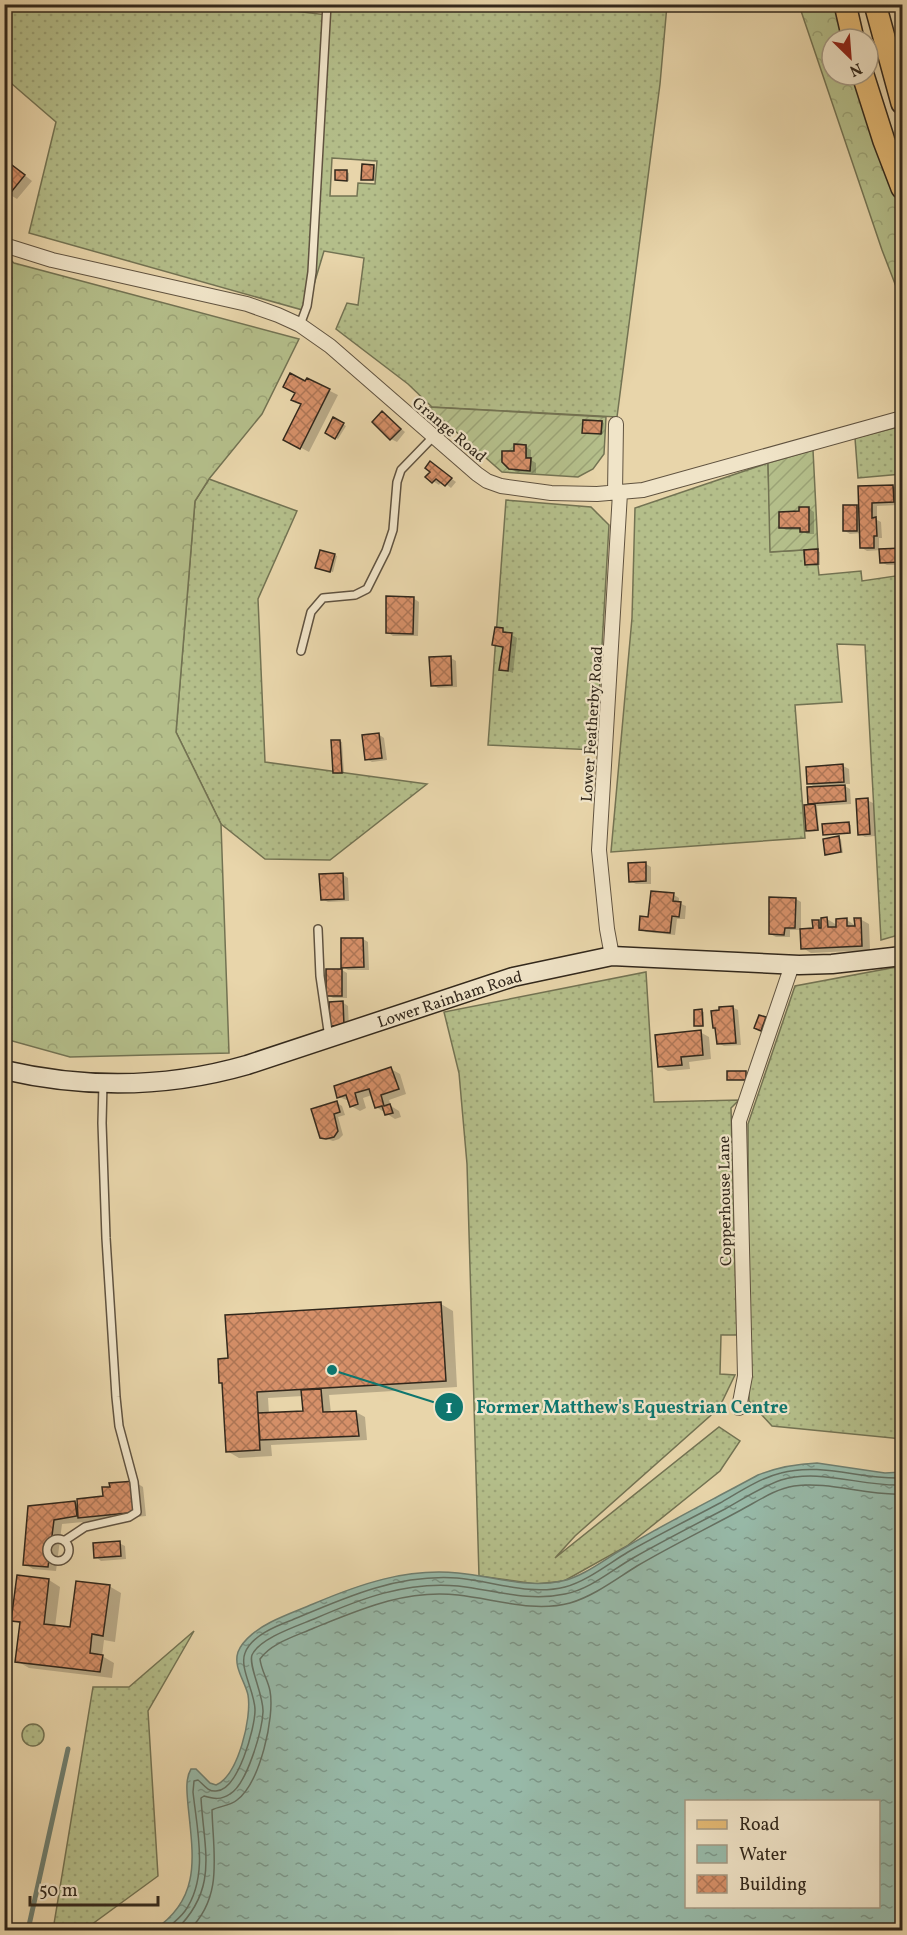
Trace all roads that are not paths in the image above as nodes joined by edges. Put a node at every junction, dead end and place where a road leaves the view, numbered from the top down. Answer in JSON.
{"nodes":[{"id":1,"x":327,"y":4,"type":"edge"},
{"id":2,"x":845,"y":4,"type":"edge"},
{"id":3,"x":875,"y":4,"type":"edge"},
{"id":4,"x":850,"y":27,"type":"edge"},
{"id":5,"x":867,"y":87,"type":"edge"},
{"id":6,"x":903,"y":102,"type":"edge"},
{"id":7,"x":903,"y":188,"type":"edge"},
{"id":8,"x":4,"y":245,"type":"edge"},
{"id":9,"x":300,"y":325,"type":"junction"},
{"id":10,"x":903,"y":418,"type":"edge"},
{"id":11,"x":616,"y":424,"type":"dead end"},
{"id":12,"x":433,"y":437,"type":"junction"},
{"id":13,"x":617,"y":493,"type":"junction"},
{"id":14,"x":301,"y":651,"type":"dead end"},
{"id":15,"x":318,"y":929,"type":"dead end"},
{"id":16,"x":612,"y":956,"type":"junction"},
{"id":17,"x":903,"y":956,"type":"edge"},
{"id":18,"x":792,"y":965,"type":"junction"},
{"id":19,"x":329,"y":1038,"type":"junction"},
{"id":20,"x":4,"y":1070,"type":"edge"},
{"id":21,"x":103,"y":1083,"type":"junction"},
{"id":22,"x":739,"y":1408,"type":"dead end"},
{"id":23,"x":64,"y":1541,"type":"dead end"}],
"edges":[{"from":1,"to":9,"type":"lane"},
{"from":2,"to":4,"type":"main road"},
{"from":3,"to":6,"type":"main road"},
{"from":5,"to":7,"type":"main road"},
{"from":8,"to":9,"type":"street","name":"Grange Road"},
{"from":9,"to":12,"type":"street","name":"Grange Road"},
{"from":10,"to":13,"type":"street","name":"Grange Road"},
{"from":11,"to":13,"type":"street","name":"Lower Featherby Road"},
{"from":12,"to":13,"type":"street","name":"Grange Road"},
{"from":12,"to":14,"type":"lane"},
{"from":13,"to":16,"type":"street","name":"Lower Featherby Road"},
{"from":15,"to":19,"type":"lane"},
{"from":16,"to":18,"type":"main road","name":"Lower Rainham Road"},
{"from":16,"to":19,"type":"main road","name":"Lower Rainham Road"},
{"from":17,"to":18,"type":"main road","name":"Lower Rainham Road"},
{"from":18,"to":22,"type":"street","name":"Copperhouse Lane"},
{"from":19,"to":21,"type":"main road","name":"Lower Rainham Road"},
{"from":20,"to":21,"type":"main road","name":"Lower Rainham Road"},
{"from":21,"to":23,"type":"lane"}]}
